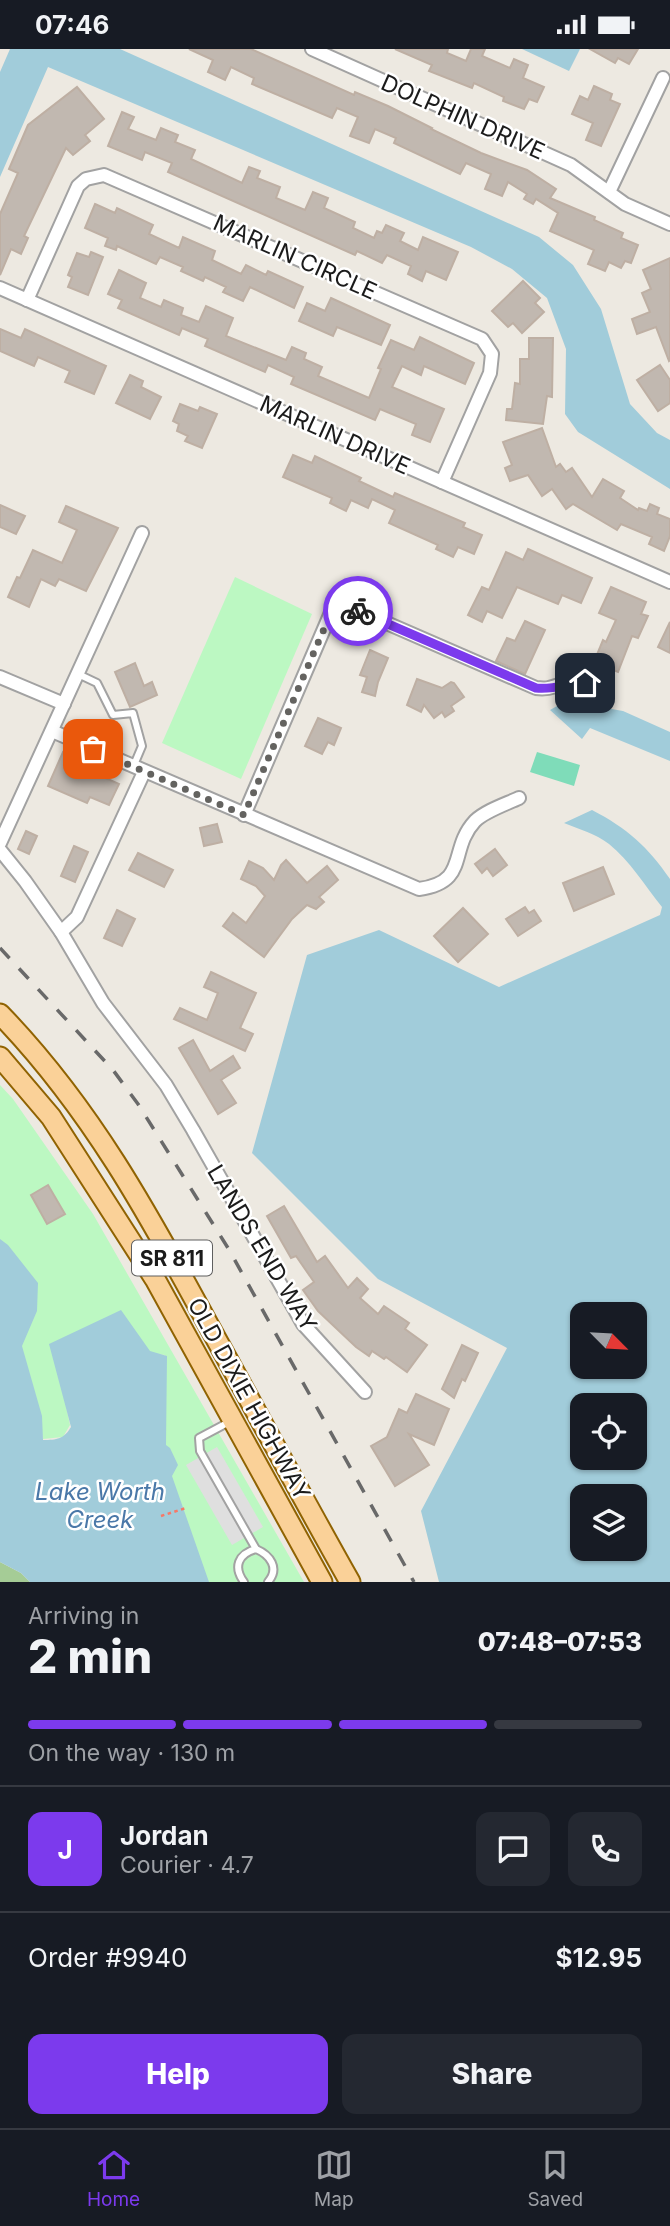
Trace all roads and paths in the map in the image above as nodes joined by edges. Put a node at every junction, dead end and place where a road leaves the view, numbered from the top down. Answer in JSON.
{"nodes":[{"id":1,"x":312,"y":49,"type":"edge"},
{"id":2,"x":663,"y":78,"type":"dead end"},
{"id":3,"x":609,"y":192,"type":"junction"},
{"id":4,"x":670,"y":224,"type":"edge"},
{"id":5,"x":0,"y":288,"type":"edge"},
{"id":6,"x":27,"y":300,"type":"junction"},
{"id":7,"x":442,"y":482,"type":"junction"},
{"id":8,"x":142,"y":533,"type":"dead end"},
{"id":9,"x":670,"y":582,"type":"edge"},
{"id":10,"x":78,"y":674,"type":"junction"},
{"id":11,"x":0,"y":677,"type":"edge"},
{"id":12,"x":604,"y":689,"type":"dead end"},
{"id":13,"x":64,"y":705,"type":"junction"},
{"id":14,"x":52,"y":731,"type":"junction"},
{"id":15,"x":139,"y":769,"type":"junction"},
{"id":16,"x":519,"y":798,"type":"dead end"},
{"id":17,"x":244,"y":815,"type":"junction"},
{"id":18,"x":0,"y":843,"type":"edge"},
{"id":19,"x":0,"y":851,"type":"edge"},
{"id":20,"x":61,"y":932,"type":"junction"},
{"id":21,"x":0,"y":1014,"type":"edge"},
{"id":22,"x":0,"y":1058,"type":"edge"},
{"id":23,"x":365,"y":1392,"type":"dead end"},
{"id":24,"x":233,"y":1420,"type":"junction"},
{"id":25,"x":186,"y":1508,"type":"dead end"},
{"id":26,"x":161,"y":1516,"type":"dead end"},
{"id":27,"x":246,"y":1532,"type":"junction"},
{"id":28,"x":256,"y":1549,"type":"junction"},
{"id":29,"x":245,"y":1552,"type":"junction"},
{"id":30,"x":244,"y":1582,"type":"edge"},
{"id":31,"x":268,"y":1582,"type":"edge"},
{"id":32,"x":321,"y":1582,"type":"edge"},
{"id":33,"x":350,"y":1582,"type":"edge"}],
"edges":[{"from":1,"to":3,"type":"street","name":"DOLPHIN DRIVE"},
{"from":2,"to":3,"type":"street"},
{"from":3,"to":4,"type":"street","name":"DOLPHIN DRIVE"},
{"from":5,"to":6,"type":"street","name":"MARLIN DRIVE"},
{"from":6,"to":7,"type":"street","name":"MARLIN DRIVE"},
{"from":6,"to":7,"type":"street","name":"MARLIN CIRCLE"},
{"from":7,"to":9,"type":"street","name":"MARLIN DRIVE"},
{"from":8,"to":10,"type":"street"},
{"from":10,"to":13,"type":"street"},
{"from":10,"to":15,"type":"lane"},
{"from":11,"to":13,"type":"street"},
{"from":12,"to":17,"type":"street"},
{"from":13,"to":14,"type":"street"},
{"from":14,"to":15,"type":"street"},
{"from":14,"to":18,"type":"street"},
{"from":15,"to":17,"type":"street"},
{"from":15,"to":20,"type":"street"},
{"from":16,"to":17,"type":"street"},
{"from":19,"to":20,"type":"street","name":"LANDS END WAY"},
{"from":20,"to":23,"type":"street","name":"LANDS END WAY"},
{"from":21,"to":33,"type":"main road","name":"OLD DIXIE HIGHWAY","number":"SR 811"},
{"from":22,"to":24,"type":"main road","name":"OLD DIXIE HIGHWAY","number":"SR 811"},
{"from":24,"to":27,"type":"lane"},
{"from":24,"to":32,"type":"main road","name":"OLD DIXIE HIGHWAY","number":"SR 811"},
{"from":25,"to":26,"type":"path"},
{"from":27,"to":28,"type":"lane"},
{"from":27,"to":29,"type":"lane"},
{"from":28,"to":29,"type":"lane"},
{"from":28,"to":31,"type":"lane"},
{"from":29,"to":30,"type":"lane"}]}
